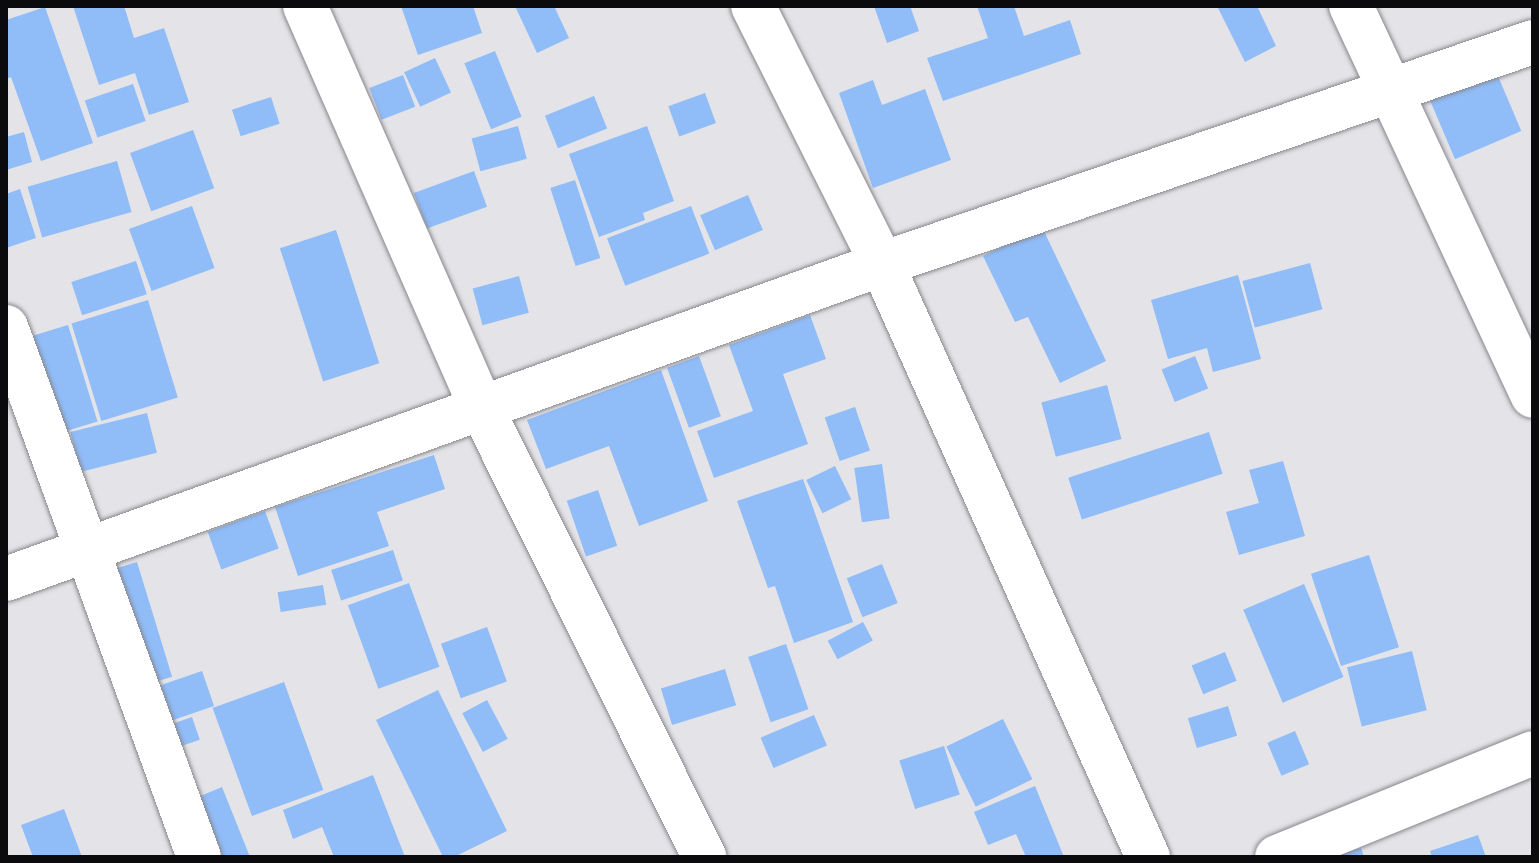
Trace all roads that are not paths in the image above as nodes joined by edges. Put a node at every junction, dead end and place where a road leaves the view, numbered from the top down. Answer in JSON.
{"nodes":[{"id":1,"x":305,"y":6,"type":"edge"},
{"id":2,"x":753,"y":6,"type":"edge"},
{"id":3,"x":1351,"y":6,"type":"edge"},
{"id":4,"x":1533,"y":42,"type":"edge"},
{"id":5,"x":1391,"y":92,"type":"junction"},
{"id":6,"x":882,"y":264,"type":"junction"},
{"id":7,"x":6,"y":327,"type":"edge"},
{"id":8,"x":1533,"y":396,"type":"edge"},
{"id":9,"x":483,"y":411,"type":"junction"},
{"id":10,"x":90,"y":547,"type":"junction"},
{"id":11,"x":6,"y":579,"type":"edge"},
{"id":12,"x":1533,"y":753,"type":"edge"},
{"id":13,"x":199,"y":857,"type":"edge"},
{"id":14,"x":704,"y":857,"type":"edge"},
{"id":15,"x":1148,"y":857,"type":"edge"},
{"id":16,"x":1277,"y":857,"type":"edge"}],
"edges":[{"from":1,"to":9,"type":"street"},
{"from":2,"to":6,"type":"street"},
{"from":3,"to":5,"type":"street"},
{"from":4,"to":5,"type":"street"},
{"from":5,"to":6,"type":"street"},
{"from":5,"to":8,"type":"street"},
{"from":6,"to":9,"type":"street"},
{"from":6,"to":15,"type":"street"},
{"from":7,"to":10,"type":"street"},
{"from":9,"to":10,"type":"street"},
{"from":9,"to":14,"type":"street"},
{"from":10,"to":11,"type":"street"},
{"from":10,"to":13,"type":"street"},
{"from":12,"to":16,"type":"street"}]}
